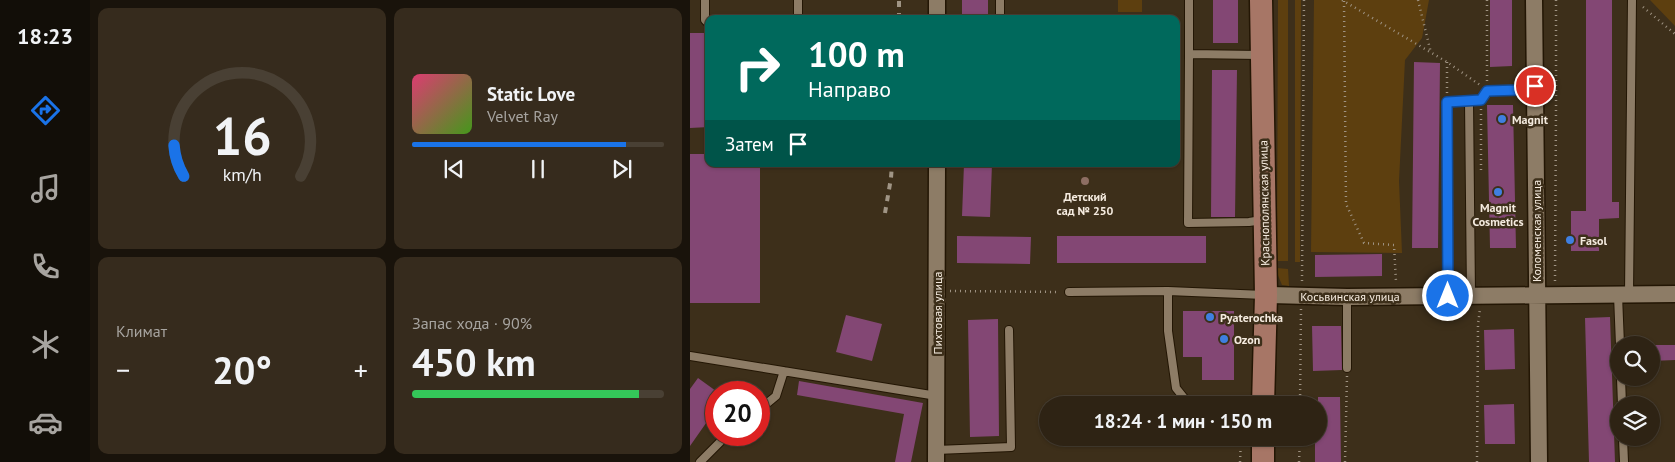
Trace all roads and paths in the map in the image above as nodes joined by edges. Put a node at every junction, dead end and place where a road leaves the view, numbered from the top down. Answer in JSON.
{"nodes":[{"id":1,"x":704,"y":0,"type":"edge"},
{"id":2,"x":798,"y":0,"type":"edge"},
{"id":3,"x":937,"y":0,"type":"edge"},
{"id":4,"x":1000,"y":0,"type":"edge"},
{"id":5,"x":1189,"y":0,"type":"edge"},
{"id":6,"x":1261,"y":0,"type":"edge"},
{"id":7,"x":1304,"y":0,"type":"edge"},
{"id":8,"x":1343,"y":0,"type":"edge"},
{"id":9,"x":1418,"y":0,"type":"edge"},
{"id":10,"x":1487,"y":0,"type":"edge"},
{"id":11,"x":1534,"y":0,"type":"edge"},
{"id":12,"x":1556,"y":0,"type":"edge"},
{"id":13,"x":1632,"y":0,"type":"edge"},
{"id":14,"x":1641,"y":6,"type":"dead end"},
{"id":15,"x":798,"y":15,"type":"edge"},
{"id":16,"x":937,"y":15,"type":"edge"},
{"id":17,"x":1000,"y":15,"type":"edge"},
{"id":18,"x":705,"y":20,"type":"edge"},
{"id":19,"x":1675,"y":34,"type":"edge"},
{"id":20,"x":1431,"y":53,"type":"junction"},
{"id":21,"x":1189,"y":54,"type":"junction"},
{"id":22,"x":1261,"y":55,"type":"junction"},
{"id":23,"x":1446,"y":62,"type":"junction"},
{"id":24,"x":1535,"y":86,"type":"junction"},
{"id":25,"x":1487,"y":91,"type":"junction"},
{"id":26,"x":1469,"y":101,"type":"junction"},
{"id":27,"x":1447,"y":102,"type":"junction"},
{"id":28,"x":937,"y":167,"type":"edge"},
{"id":29,"x":1264,"y":219,"type":"junction"},
{"id":30,"x":1302,"y":287,"type":"dead end"},
{"id":31,"x":937,"y":291,"type":"junction"},
{"id":32,"x":1168,"y":291,"type":"junction"},
{"id":33,"x":1069,"y":292,"type":"joint"},
{"id":34,"x":1624,"y":294,"type":"junction"},
{"id":35,"x":1675,"y":294,"type":"edge"},
{"id":36,"x":1266,"y":295,"type":"junction"},
{"id":37,"x":1537,"y":295,"type":"junction"},
{"id":38,"x":1554,"y":295,"type":"junction"},
{"id":39,"x":1396,"y":296,"type":"junction"},
{"id":40,"x":1448,"y":296,"type":"junction"},
{"id":41,"x":1471,"y":296,"type":"junction"},
{"id":42,"x":1347,"y":297,"type":"junction"},
{"id":43,"x":1302,"y":304,"type":"dead end"},
{"id":44,"x":1009,"y":330,"type":"dead end"},
{"id":45,"x":1621,"y":336,"type":"edge"},
{"id":46,"x":690,"y":356,"type":"edge"},
{"id":47,"x":1347,"y":368,"type":"joint"},
{"id":48,"x":784,"y":371,"type":"junction"},
{"id":49,"x":936,"y":396,"type":"junction"},
{"id":50,"x":1182,"y":396,"type":"edge"},
{"id":51,"x":1263,"y":396,"type":"edge"},
{"id":52,"x":1300,"y":396,"type":"edge"},
{"id":53,"x":770,"y":401,"type":"edge"},
{"id":54,"x":716,"y":446,"type":"edge"},
{"id":55,"x":1241,"y":446,"type":"edge"},
{"id":56,"x":1263,"y":446,"type":"edge"},
{"id":57,"x":1300,"y":446,"type":"edge"},
{"id":58,"x":1623,"y":446,"type":"edge"},
{"id":59,"x":936,"y":456,"type":"edge"},
{"id":60,"x":700,"y":462,"type":"edge"},
{"id":61,"x":1240,"y":462,"type":"edge"},
{"id":62,"x":1263,"y":462,"type":"edge"},
{"id":63,"x":1299,"y":462,"type":"edge"},
{"id":64,"x":1345,"y":462,"type":"edge"},
{"id":65,"x":1539,"y":462,"type":"edge"},
{"id":66,"x":1624,"y":462,"type":"edge"}],
"edges":[{"from":1,"to":18,"type":"lane"},
{"from":2,"to":15,"type":"lane"},
{"from":3,"to":16,"type":"street"},
{"from":4,"to":17,"type":"lane"},
{"from":5,"to":21,"type":"lane"},
{"from":6,"to":22,"type":"main road","name":"Краснополянская улица"},
{"from":7,"to":30,"type":"path"},
{"from":8,"to":20,"type":"path"},
{"from":8,"to":39,"type":"path"},
{"from":9,"to":20,"type":"path"},
{"from":10,"to":25,"type":"path"},
{"from":11,"to":24,"type":"street","name":"Коломенская улица"},
{"from":12,"to":38,"type":"path"},
{"from":13,"to":34,"type":"lane"},
{"from":14,"to":19,"type":"path"},
{"from":20,"to":23,"type":"path"},
{"from":21,"to":22,"type":"lane"},
{"from":21,"to":29,"type":"lane"},
{"from":22,"to":29,"type":"main road","name":"Краснополянская улица"},
{"from":23,"to":25,"type":"path"},
{"from":23,"to":27,"type":"path"},
{"from":24,"to":25,"type":"lane"},
{"from":24,"to":37,"type":"street","name":"Коломенская улица"},
{"from":25,"to":26,"type":"lane"},
{"from":26,"to":27,"type":"lane"},
{"from":26,"to":41,"type":"lane"},
{"from":27,"to":40,"type":"lane"},
{"from":28,"to":31,"type":"street","name":"Пихтовая улица"},
{"from":29,"to":36,"type":"main road","name":"Краснополянская улица"},
{"from":31,"to":33,"type":"path"},
{"from":31,"to":49,"type":"street","name":"Пихтовая улица"},
{"from":32,"to":33,"type":"lane"},
{"from":32,"to":36,"type":"lane"},
{"from":32,"to":50,"type":"lane"},
{"from":34,"to":35,"type":"street","name":"Косьвинская улица"},
{"from":34,"to":38,"type":"street","name":"Косьвинская улица"},
{"from":34,"to":45,"type":"lane"},
{"from":36,"to":42,"type":"street","name":"Косьвинская улица"},
{"from":36,"to":51,"type":"main road","name":"Краснополянская улица"},
{"from":37,"to":38,"type":"street","name":"Косьвинская улица"},
{"from":37,"to":41,"type":"street","name":"Косьвинская улица"},
{"from":37,"to":65,"type":"street","name":"Коломенская улица"},
{"from":39,"to":40,"type":"street","name":"Косьвинская улица"},
{"from":39,"to":42,"type":"street","name":"Косьвинская улица"},
{"from":40,"to":41,"type":"street","name":"Косьвинская улица"},
{"from":42,"to":47,"type":"lane"},
{"from":43,"to":52,"type":"path"},
{"from":44,"to":59,"type":"lane"},
{"from":46,"to":48,"type":"lane"},
{"from":47,"to":64,"type":"path"},
{"from":48,"to":49,"type":"lane"},
{"from":48,"to":53,"type":"lane"},
{"from":49,"to":59,"type":"street","name":"Пихтовая улица"},
{"from":54,"to":60,"type":"lane"},
{"from":55,"to":61,"type":"path"},
{"from":56,"to":62,"type":"main road"},
{"from":57,"to":63,"type":"path"},
{"from":58,"to":66,"type":"lane"}]}
